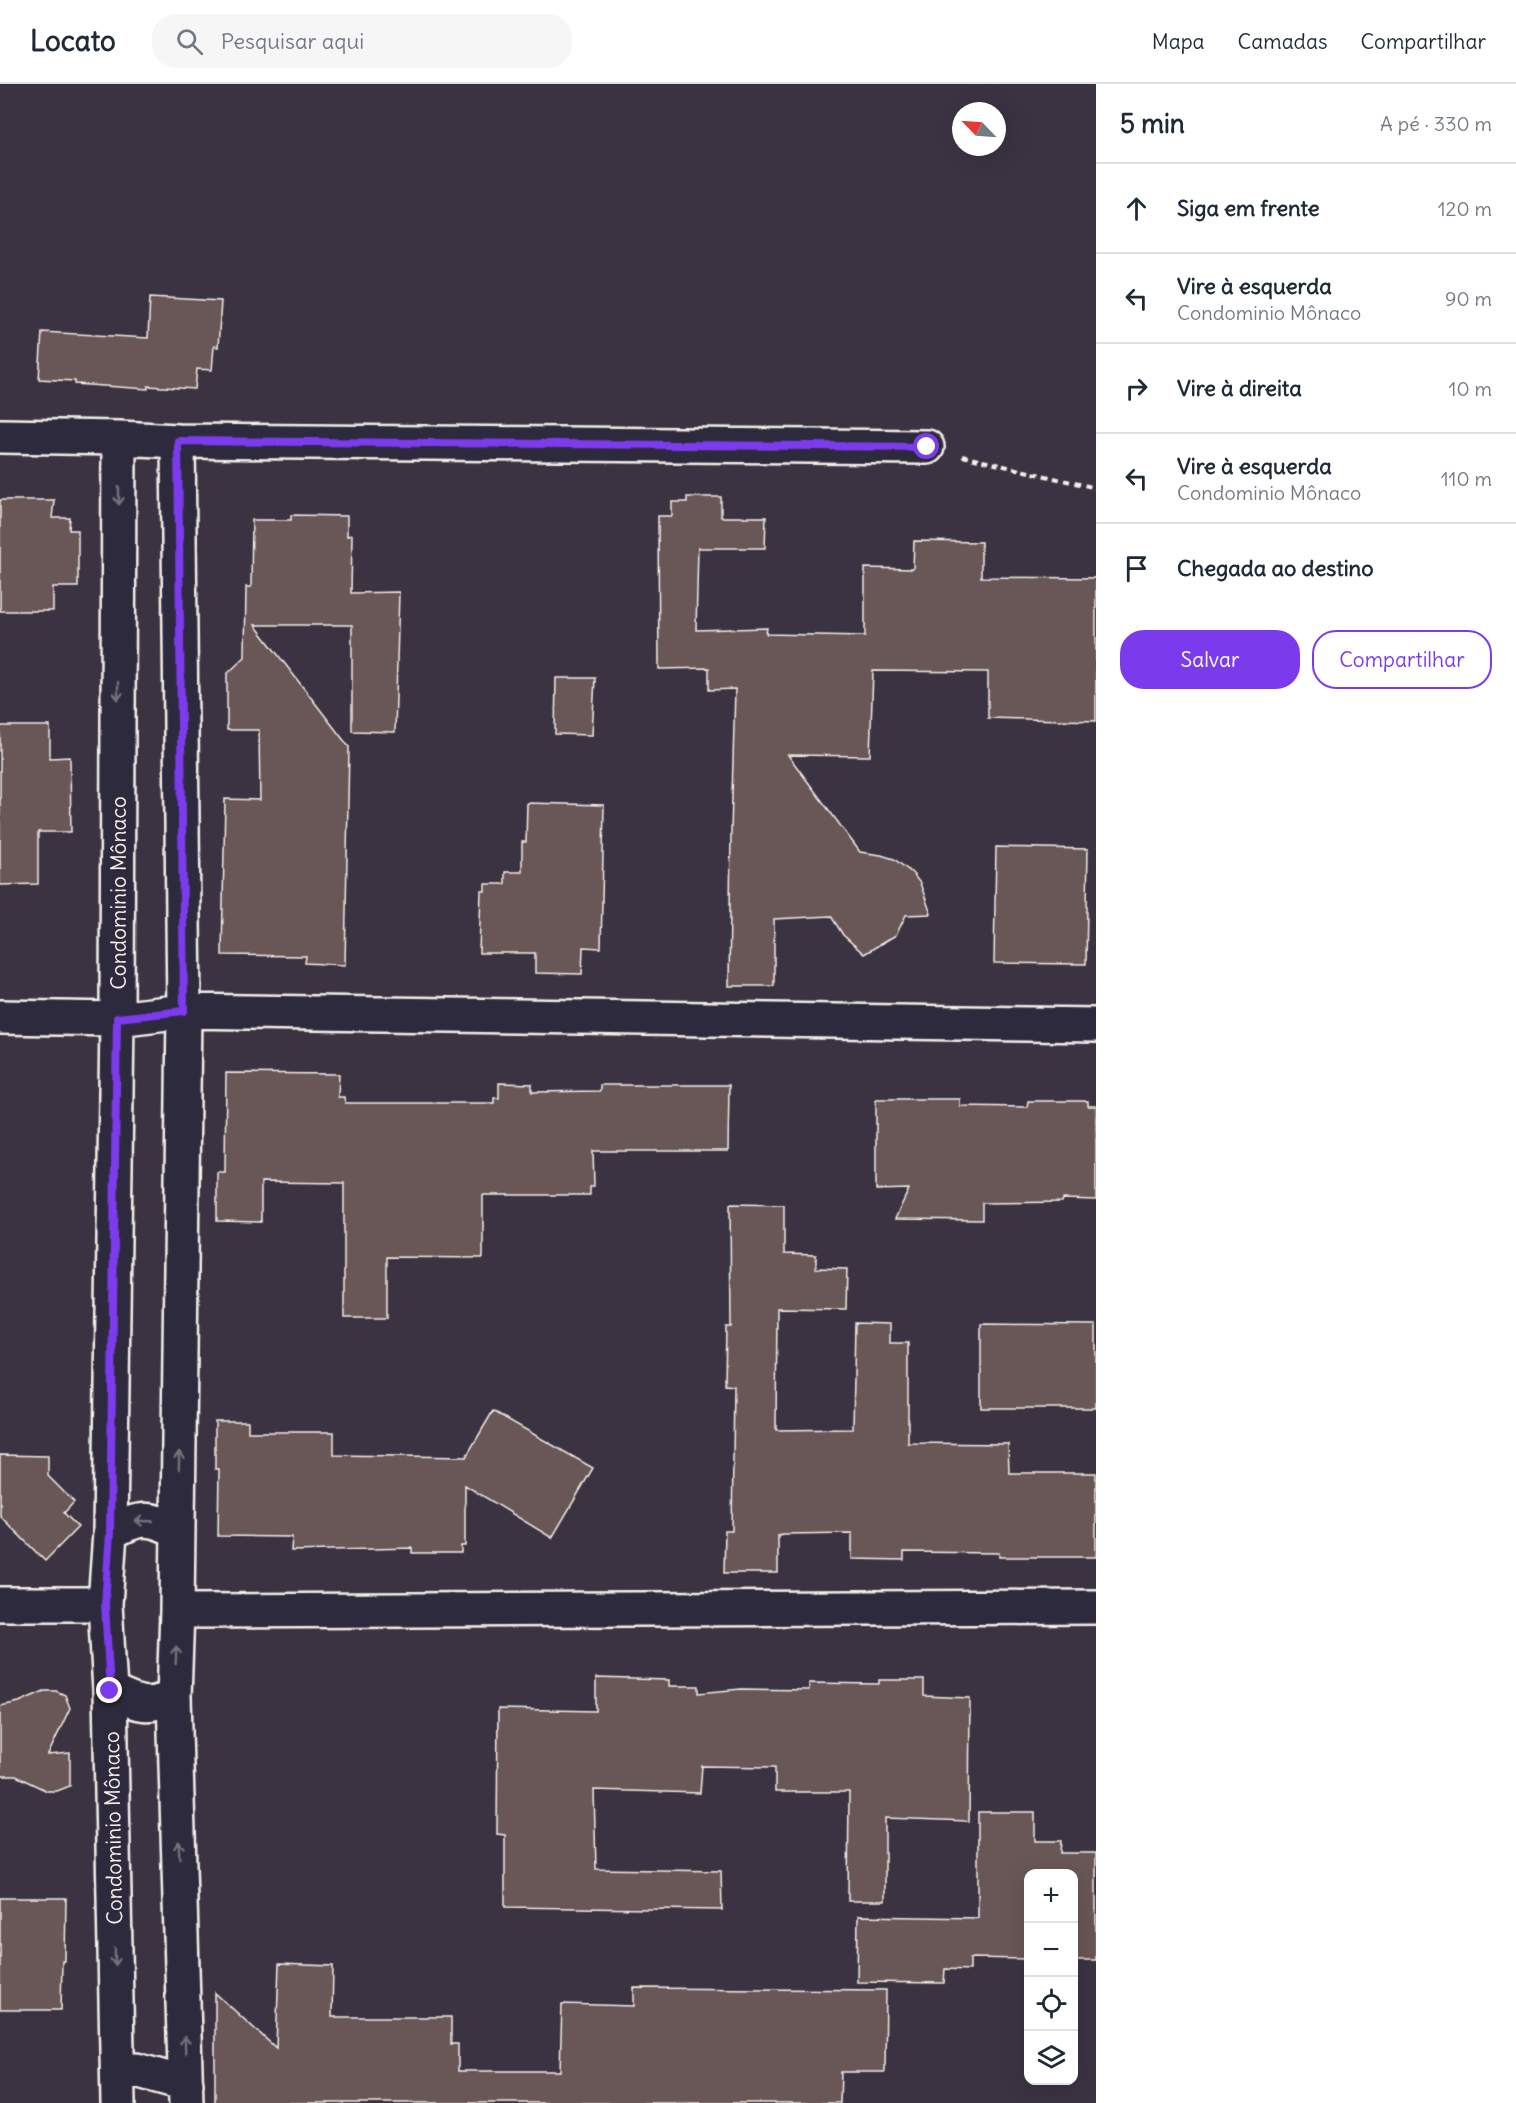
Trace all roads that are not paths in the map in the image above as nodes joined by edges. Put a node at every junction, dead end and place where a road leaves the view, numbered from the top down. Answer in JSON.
{"nodes":[{"id":1,"x":0,"y":436,"type":"edge"},
{"id":2,"x":119,"y":438,"type":"junction"},
{"id":3,"x":178,"y":441,"type":"junction"},
{"id":4,"x":927,"y":447,"type":"road end"},
{"id":5,"x":184,"y":1011,"type":"junction"},
{"id":6,"x":0,"y":1017,"type":"edge"},
{"id":7,"x":117,"y":1018,"type":"junction"},
{"id":8,"x":1096,"y":1025,"type":"edge"},
{"id":9,"x":178,"y":1531,"type":"junction"},
{"id":10,"x":110,"y":1533,"type":"junction"},
{"id":11,"x":0,"y":1604,"type":"edge"},
{"id":12,"x":105,"y":1604,"type":"junction"},
{"id":13,"x":1096,"y":1607,"type":"edge"},
{"id":14,"x":177,"y":1611,"type":"junction"},
{"id":15,"x":110,"y":1691,"type":"junction"},
{"id":16,"x":174,"y":1697,"type":"junction"},
{"id":17,"x":118,"y":2089,"type":"edge"},
{"id":18,"x":186,"y":2093,"type":"edge"}],
"edges":[{"from":1,"to":2,"type":"street"},
{"from":2,"to":3,"type":"street"},
{"from":2,"to":7,"type":"street","name":"Condominio Mônaco","one_way":true},
{"from":3,"to":4,"type":"street"},
{"from":3,"to":5,"type":"street"},
{"from":5,"to":7,"type":"street"},
{"from":5,"to":8,"type":"street"},
{"from":9,"to":5,"type":"street","one_way":true},
{"from":6,"to":7,"type":"street"},
{"from":7,"to":10,"type":"street","name":"Condominio Mônaco"},
{"from":9,"to":10,"type":"street","one_way":true},
{"from":9,"to":14,"type":"street"},
{"from":10,"to":12,"type":"street","name":"Condominio Mônaco"},
{"from":11,"to":12,"type":"street"},
{"from":12,"to":15,"type":"street","name":"Condominio Mônaco"},
{"from":13,"to":14,"type":"street"},
{"from":16,"to":14,"type":"street","one_way":true},
{"from":15,"to":16,"type":"street"},
{"from":15,"to":17,"type":"street","name":"Condominio Mônaco","one_way":true},
{"from":18,"to":16,"type":"street","one_way":true},
{"from":17,"to":18,"type":"street"}]}
